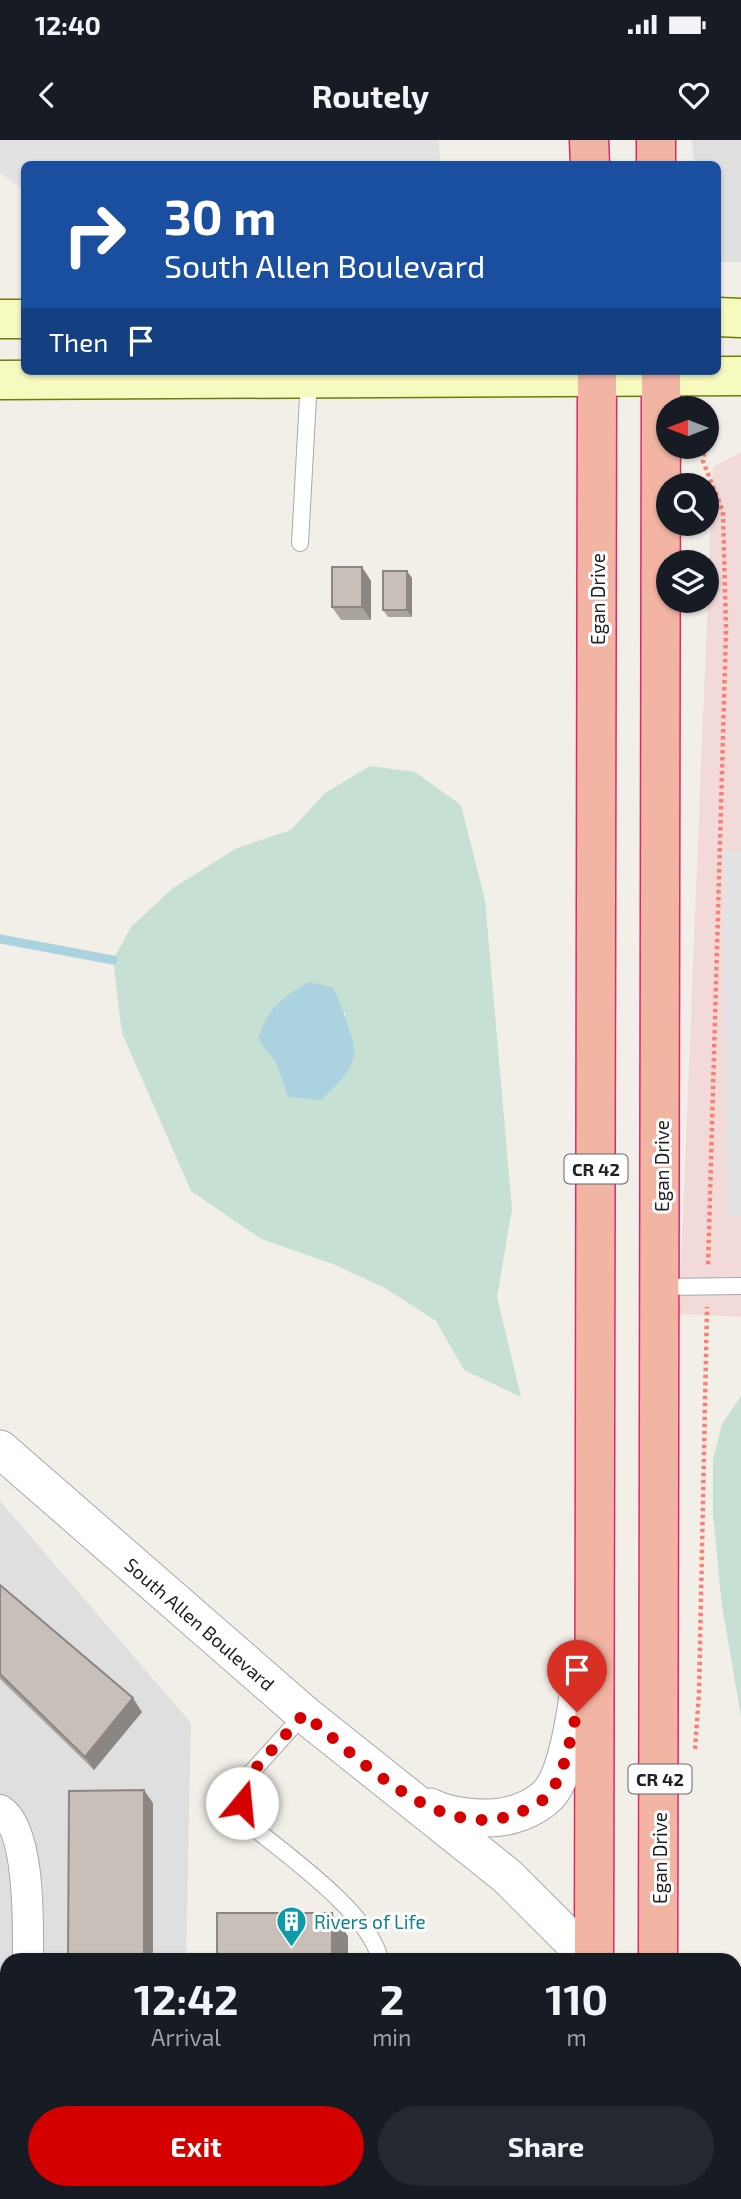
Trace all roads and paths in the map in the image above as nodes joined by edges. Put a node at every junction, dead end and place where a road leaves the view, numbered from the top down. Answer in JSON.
{"nodes":[{"id":1,"x":589,"y":140,"type":"edge"},
{"id":2,"x":656,"y":140,"type":"edge"},
{"id":3,"x":590,"y":161,"type":"edge"},
{"id":4,"x":656,"y":161,"type":"edge"},
{"id":5,"x":721,"y":317,"type":"edge"},
{"id":6,"x":741,"y":318,"type":"edge"},
{"id":7,"x":0,"y":319,"type":"edge"},
{"id":8,"x":21,"y":319,"type":"edge"},
{"id":9,"x":539,"y":375,"type":"edge"},
{"id":10,"x":597,"y":375,"type":"edge"},
{"id":11,"x":661,"y":375,"type":"edge"},
{"id":12,"x":701,"y":375,"type":"edge"},
{"id":13,"x":741,"y":376,"type":"edge"},
{"id":14,"x":309,"y":379,"type":"junction"},
{"id":15,"x":0,"y":380,"type":"edge"},
{"id":16,"x":703,"y":459,"type":"edge"},
{"id":17,"x":300,"y":543,"type":"dead end"},
{"id":18,"x":708,"y":1286,"type":"junction"},
{"id":19,"x":741,"y":1286,"type":"edge"},
{"id":20,"x":661,"y":1287,"type":"junction"},
{"id":21,"x":0,"y":1449,"type":"edge"},
{"id":22,"x":594,"y":1547,"type":"junction"},
{"id":23,"x":304,"y":1714,"type":"junction"},
{"id":24,"x":694,"y":1762,"type":"dead end"},
{"id":25,"x":404,"y":1794,"type":"junction"},
{"id":26,"x":0,"y":1810,"type":"edge"},
{"id":27,"x":28,"y":1953,"type":"edge"},
{"id":28,"x":379,"y":1953,"type":"edge"},
{"id":29,"x":579,"y":1953,"type":"edge"},
{"id":30,"x":594,"y":1953,"type":"edge"},
{"id":31,"x":658,"y":1953,"type":"edge"}],
"edges":[{"from":1,"to":3,"type":"highway"},
{"from":2,"to":4,"type":"highway"},
{"from":5,"to":6,"type":"main road"},
{"from":7,"to":8,"type":"main road"},
{"from":9,"to":14,"type":"main road"},
{"from":10,"to":22,"type":"highway","name":"Egan Drive","number":"CR 42"},
{"from":11,"to":20,"type":"highway","name":"Egan Drive","number":"CR 42"},
{"from":12,"to":13,"type":"main road"},
{"from":14,"to":15,"type":"main road"},
{"from":14,"to":17,"type":"lane"},
{"from":16,"to":18,"type":"path"},
{"from":18,"to":19,"type":"lane"},
{"from":18,"to":20,"type":"lane"},
{"from":18,"to":24,"type":"path"},
{"from":20,"to":31,"type":"highway","name":"Egan Drive","number":"CR 42"},
{"from":21,"to":23,"type":"street","name":"South Allen Boulevard"},
{"from":22,"to":25,"type":"street","name":"South Allen Boulevard"},
{"from":22,"to":30,"type":"highway","name":"Egan Drive","number":"CR 42"},
{"from":23,"to":25,"type":"street","name":"South Allen Boulevard"},
{"from":23,"to":28,"type":"lane"},
{"from":25,"to":29,"type":"street","name":"South Allen Boulevard"},
{"from":26,"to":27,"type":"street"}]}
